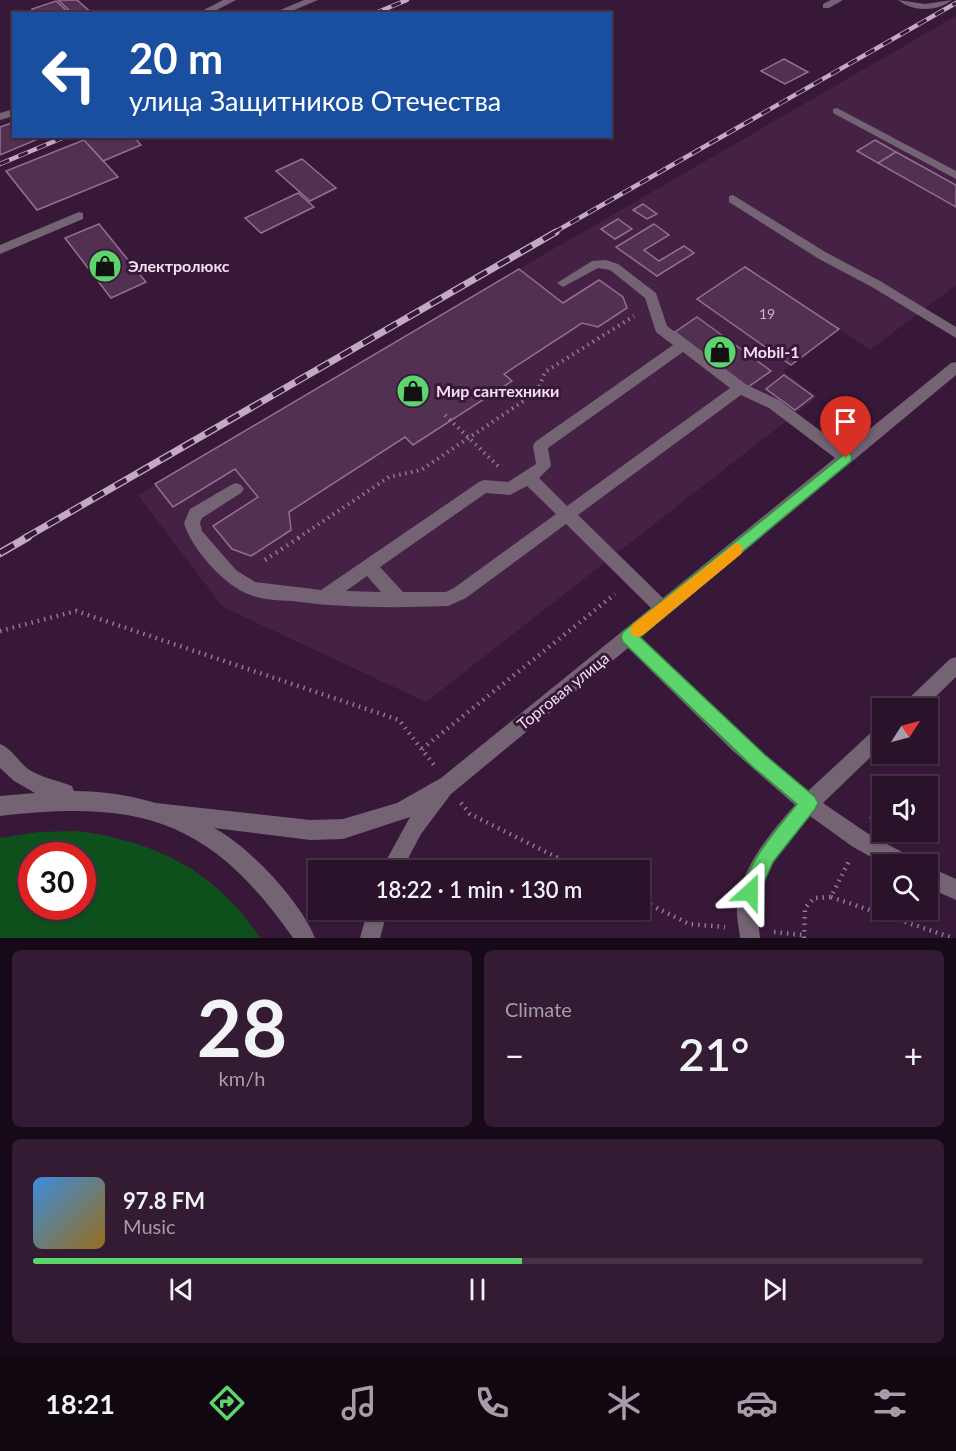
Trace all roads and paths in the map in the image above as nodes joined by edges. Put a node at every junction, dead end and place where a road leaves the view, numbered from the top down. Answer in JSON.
{"nodes":[{"id":1,"x":231,"y":0,"type":"edge"},
{"id":2,"x":313,"y":0,"type":"edge"},
{"id":3,"x":838,"y":0,"type":"edge"},
{"id":4,"x":903,"y":0,"type":"edge"},
{"id":5,"x":947,"y":0,"type":"edge"},
{"id":6,"x":826,"y":6,"type":"dead end"},
{"id":7,"x":204,"y":12,"type":"edge"},
{"id":8,"x":280,"y":12,"type":"edge"},
{"id":9,"x":837,"y":111,"type":"dead end"},
{"id":10,"x":956,"y":176,"type":"edge"},
{"id":11,"x":733,"y":199,"type":"dead end"},
{"id":12,"x":79,"y":216,"type":"dead end"},
{"id":13,"x":0,"y":250,"type":"edge"},
{"id":14,"x":563,"y":284,"type":"dead end"},
{"id":15,"x":633,"y":315,"type":"dead end"},
{"id":16,"x":956,"y":333,"type":"edge"},
{"id":17,"x":683,"y":345,"type":"junction"},
{"id":18,"x":953,"y":374,"type":"edge"},
{"id":19,"x":740,"y":388,"type":"junction"},
{"id":20,"x":445,"y":415,"type":"dead end"},
{"id":21,"x":469,"y":438,"type":"junction"},
{"id":22,"x":846,"y":458,"type":"junction"},
{"id":23,"x":523,"y":481,"type":"junction"},
{"id":24,"x":236,"y":489,"type":"dead end"},
{"id":25,"x":567,"y":515,"type":"junction"},
{"id":26,"x":265,"y":560,"type":"dead end"},
{"id":27,"x":369,"y":566,"type":"junction"},
{"id":28,"x":624,"y":586,"type":"dead end"},
{"id":29,"x":323,"y":598,"type":"junction"},
{"id":30,"x":399,"y":600,"type":"junction"},
{"id":31,"x":663,"y":609,"type":"junction"},
{"id":32,"x":0,"y":631,"type":"edge"},
{"id":33,"x":629,"y":637,"type":"junction"},
{"id":34,"x":956,"y":664,"type":"edge"},
{"id":35,"x":921,"y":698,"type":"edge"},
{"id":36,"x":872,"y":743,"type":"edge"},
{"id":37,"x":422,"y":749,"type":"junction"},
{"id":38,"x":0,"y":753,"type":"edge"},
{"id":39,"x":448,"y":785,"type":"junction"},
{"id":40,"x":89,"y":798,"type":"junction"},
{"id":41,"x":809,"y":803,"type":"junction"},
{"id":42,"x":0,"y":806,"type":"edge"},
{"id":43,"x":158,"y":812,"type":"junction"},
{"id":44,"x":872,"y":817,"type":"edge"},
{"id":45,"x":860,"y":840,"type":"junction"},
{"id":46,"x":886,"y":854,"type":"edge"},
{"id":47,"x":396,"y":860,"type":"edge"},
{"id":48,"x":562,"y":860,"type":"edge"},
{"id":49,"x":938,"y":881,"type":"edge"},
{"id":50,"x":956,"y":890,"type":"edge"},
{"id":51,"x":831,"y":897,"type":"junction"},
{"id":52,"x":650,"y":904,"type":"edge"},
{"id":53,"x":375,"y":920,"type":"edge"},
{"id":54,"x":749,"y":933,"type":"edge"},
{"id":55,"x":803,"y":936,"type":"edge"},
{"id":56,"x":305,"y":938,"type":"edge"},
{"id":57,"x":370,"y":938,"type":"edge"},
{"id":58,"x":953,"y":938,"type":"edge"}],
"edges":[{"from":1,"to":7,"type":"street"},
{"from":2,"to":8,"type":"street"},
{"from":3,"to":6,"type":"street"},
{"from":4,"to":5,"type":"street"},
{"from":9,"to":10,"type":"street"},
{"from":11,"to":16,"type":"street"},
{"from":12,"to":13,"type":"street"},
{"from":14,"to":17,"type":"street"},
{"from":15,"to":21,"type":"path"},
{"from":17,"to":19,"type":"street"},
{"from":17,"to":23,"type":"street"},
{"from":18,"to":22,"type":"street","name":"Торговая улица"},
{"from":19,"to":22,"type":"street"},
{"from":19,"to":25,"type":"street"},
{"from":20,"to":21,"type":"path"},
{"from":21,"to":23,"type":"path"},
{"from":21,"to":26,"type":"path"},
{"from":22,"to":31,"type":"street","name":"Торговая улица"},
{"from":23,"to":25,"type":"street"},
{"from":23,"to":27,"type":"street"},
{"from":24,"to":29,"type":"street"},
{"from":25,"to":30,"type":"street"},
{"from":25,"to":31,"type":"street"},
{"from":27,"to":29,"type":"street"},
{"from":27,"to":30,"type":"street"},
{"from":28,"to":37,"type":"path"},
{"from":29,"to":30,"type":"street"},
{"from":31,"to":33,"type":"street","name":"Торговая улица"},
{"from":32,"to":37,"type":"path"},
{"from":33,"to":39,"type":"street","name":"Торговая улица"},
{"from":33,"to":41,"type":"street"},
{"from":34,"to":35,"type":"street"},
{"from":36,"to":41,"type":"street"},
{"from":37,"to":39,"type":"path"},
{"from":38,"to":40,"type":"street"},
{"from":39,"to":43,"type":"street"},
{"from":39,"to":47,"type":"street"},
{"from":39,"to":48,"type":"path"},
{"from":40,"to":42,"type":"street"},
{"from":40,"to":43,"type":"street"},
{"from":41,"to":45,"type":"street"},
{"from":41,"to":54,"type":"street"},
{"from":43,"to":56,"type":"street"},
{"from":44,"to":45,"type":"path"},
{"from":45,"to":46,"type":"street"},
{"from":45,"to":51,"type":"path"},
{"from":49,"to":50,"type":"street"},
{"from":51,"to":55,"type":"path"},
{"from":51,"to":58,"type":"path"},
{"from":52,"to":54,"type":"path"},
{"from":53,"to":57,"type":"street"},
{"from":54,"to":55,"type":"path"}]}
